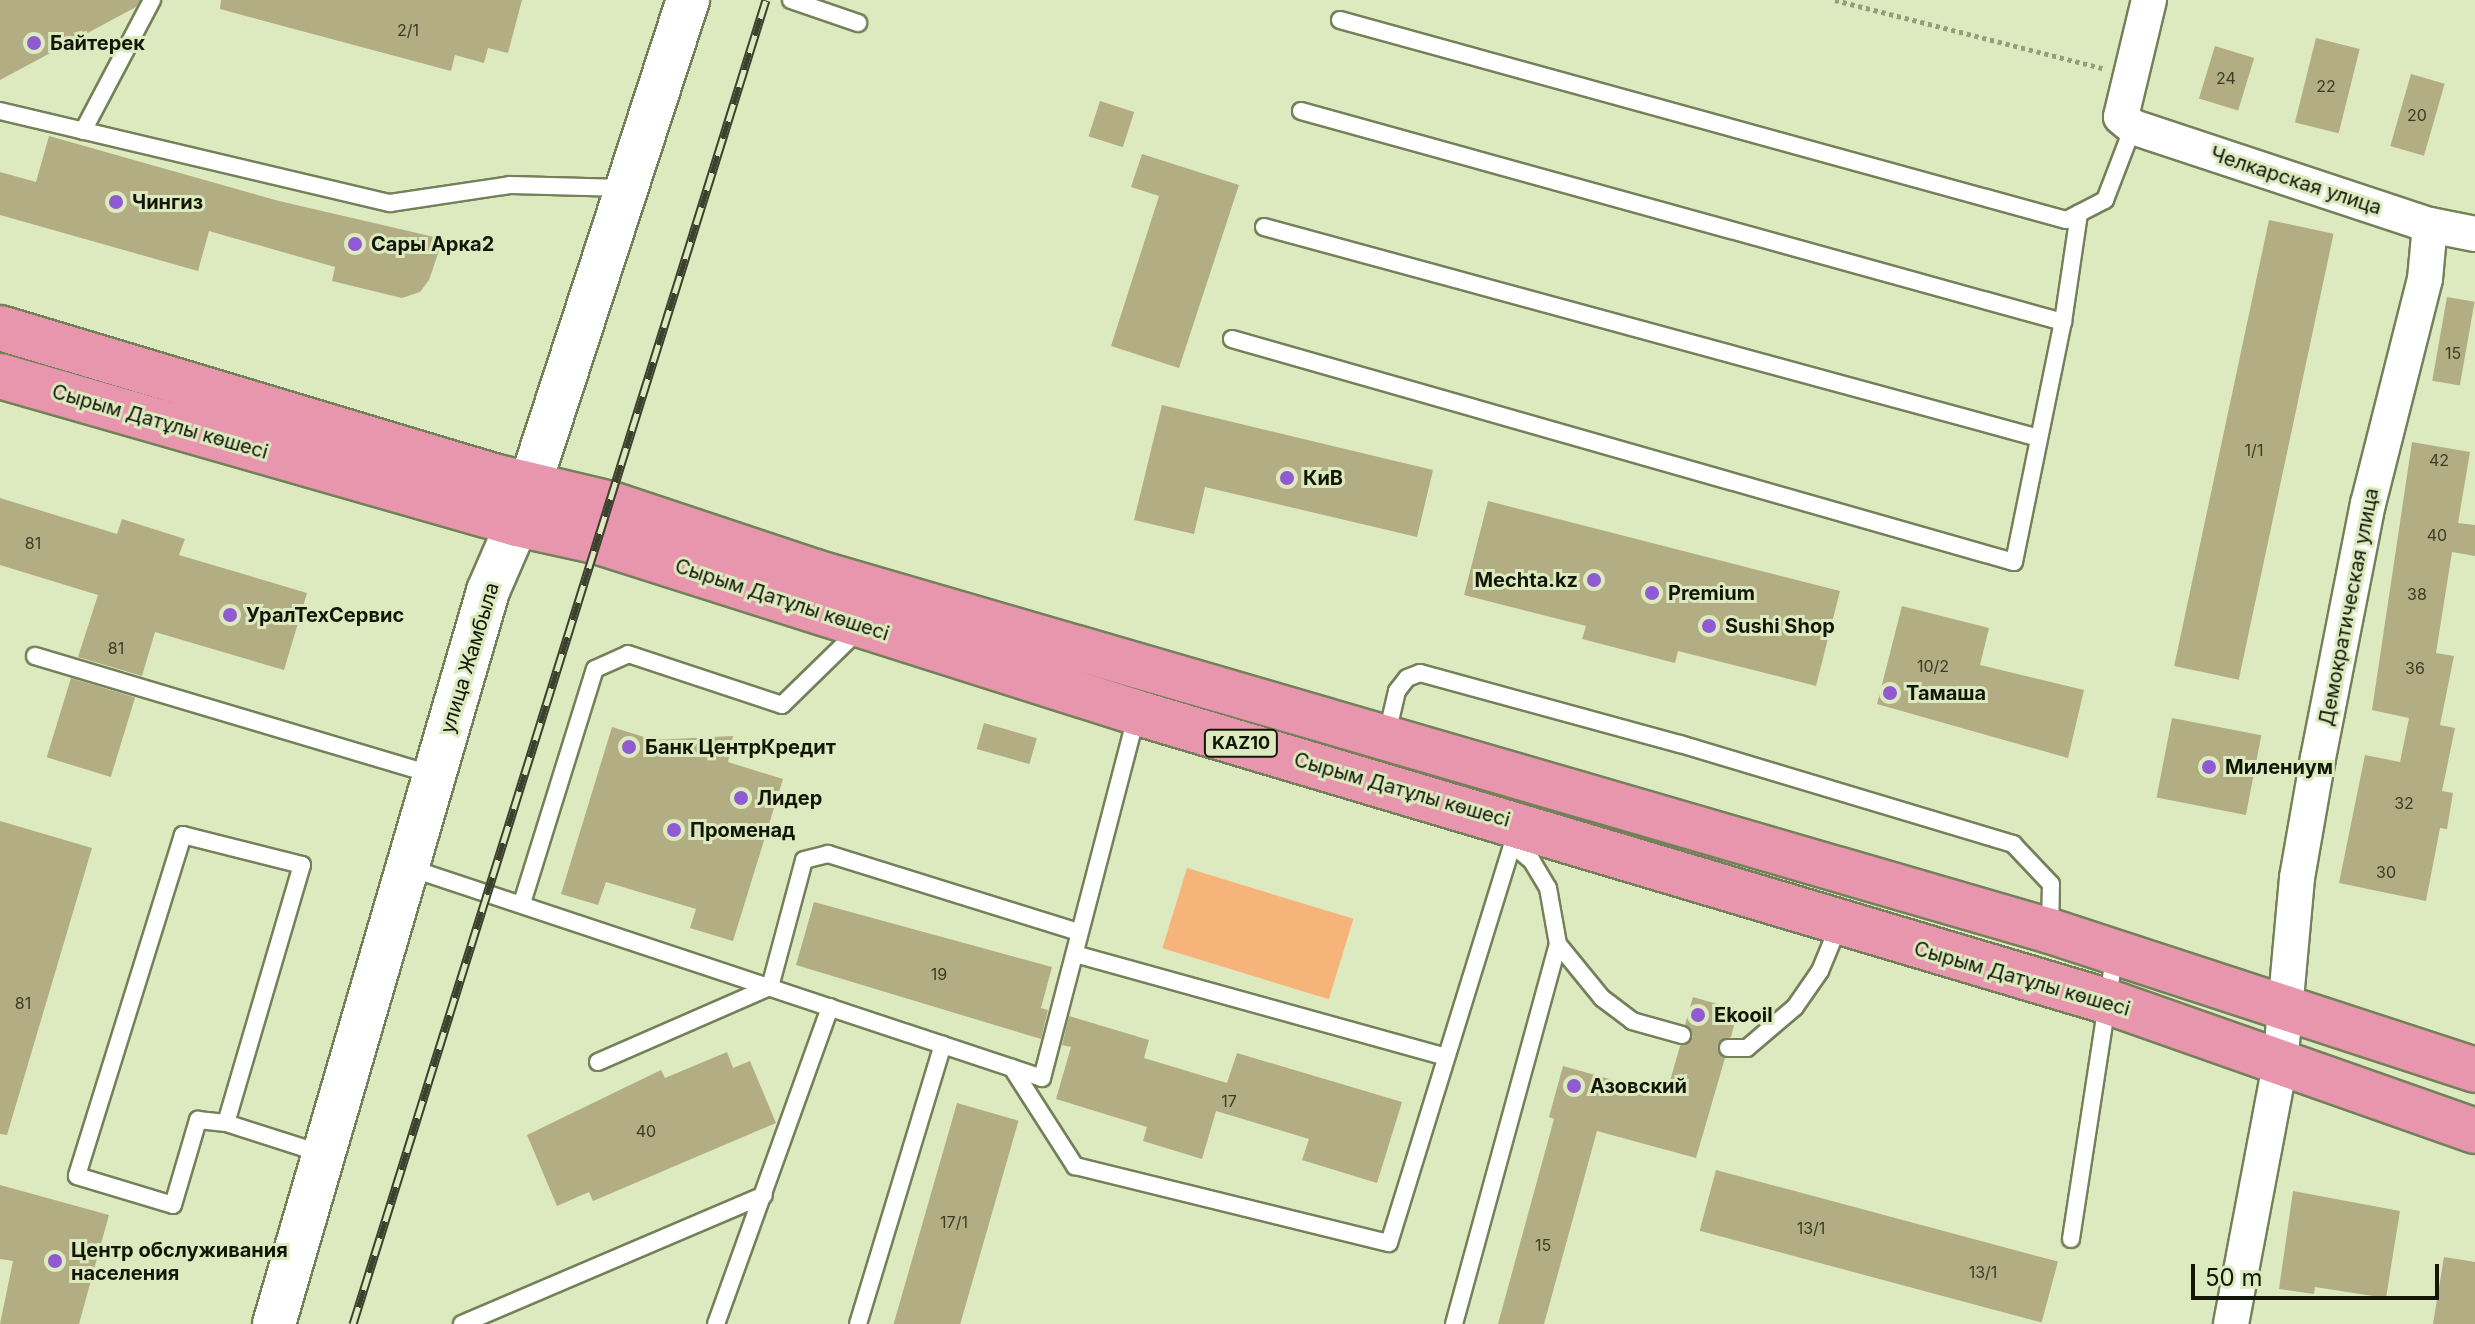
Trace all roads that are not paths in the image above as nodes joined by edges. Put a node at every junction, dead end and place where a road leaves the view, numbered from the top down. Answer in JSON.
{"nodes":[{"id":1,"x":688,"y":0,"type":"edge"},
{"id":2,"x":791,"y":0,"type":"edge"},
{"id":3,"x":2149,"y":0,"type":"edge"},
{"id":4,"x":150,"y":2,"type":"edge"},
{"id":5,"x":1340,"y":20,"type":"dead end"},
{"id":6,"x":858,"y":23,"type":"dead end"},
{"id":7,"x":0,"y":111,"type":"edge"},
{"id":8,"x":1301,"y":111,"type":"dead end"},
{"id":9,"x":2127,"y":122,"type":"junction"},
{"id":10,"x":83,"y":131,"type":"junction"},
{"id":11,"x":626,"y":189,"type":"junction"},
{"id":12,"x":2079,"y":213,"type":"junction"},
{"id":13,"x":2430,"y":225,"type":"junction"},
{"id":14,"x":1264,"y":227,"type":"dead end"},
{"id":15,"x":2475,"y":234,"type":"edge"},
{"id":16,"x":2063,"y":322,"type":"junction"},
{"id":17,"x":0,"y":328,"type":"edge"},
{"id":18,"x":1232,"y":339,"type":"dead end"},
{"id":19,"x":0,"y":376,"type":"edge"},
{"id":20,"x":2039,"y":438,"type":"junction"},
{"id":21,"x":524,"y":504,"type":"junction"},
{"id":22,"x":863,"y":625,"type":"junction"},
{"id":23,"x":35,"y":656,"type":"dead end"},
{"id":24,"x":1138,"y":713,"type":"junction"},
{"id":25,"x":1386,"y":738,"type":"junction"},
{"id":26,"x":434,"y":775,"type":"junction"},
{"id":27,"x":1515,"y":834,"type":"junction"},
{"id":28,"x":407,"y":867,"type":"junction"},
{"id":29,"x":522,"y":903,"type":"junction"},
{"id":30,"x":1839,"y":925,"type":"junction"},
{"id":31,"x":2050,"y":931,"type":"junction"},
{"id":32,"x":1079,"y":932,"type":"junction"},
{"id":33,"x":1558,"y":944,"type":"junction"},
{"id":34,"x":2115,"y":952,"type":"junction"},
{"id":35,"x":1075,"y":954,"type":"junction"},
{"id":36,"x":770,"y":987,"type":"junction"},
{"id":37,"x":2106,"y":1001,"type":"junction"},
{"id":38,"x":2285,"y":1005,"type":"junction"},
{"id":39,"x":830,"y":1007,"type":"junction"},
{"id":40,"x":1682,"y":1035,"type":"dead end"},
{"id":41,"x":943,"y":1045,"type":"junction"},
{"id":42,"x":1728,"y":1048,"type":"dead end"},
{"id":43,"x":1444,"y":1056,"type":"junction"},
{"id":44,"x":598,"y":1062,"type":"dead end"},
{"id":45,"x":2280,"y":1065,"type":"junction"},
{"id":46,"x":1012,"y":1068,"type":"junction"},
{"id":47,"x":2475,"y":1070,"type":"edge"},
{"id":48,"x":226,"y":1123,"type":"junction"},
{"id":49,"x":2475,"y":1131,"type":"edge"},
{"id":50,"x":323,"y":1154,"type":"junction"},
{"id":51,"x":764,"y":1195,"type":"junction"},
{"id":52,"x":2071,"y":1239,"type":"dead end"},
{"id":53,"x":274,"y":1324,"type":"edge"},
{"id":54,"x":462,"y":1324,"type":"edge"},
{"id":55,"x":716,"y":1324,"type":"edge"},
{"id":56,"x":858,"y":1324,"type":"edge"},
{"id":57,"x":1454,"y":1324,"type":"edge"},
{"id":58,"x":2231,"y":1324,"type":"edge"}],
"edges":[{"from":1,"to":11,"type":"street","name":"улица Жамбыла"},
{"from":2,"to":6,"type":"lane"},
{"from":3,"to":9,"type":"street"},
{"from":4,"to":10,"type":"lane"},
{"from":5,"to":12,"type":"lane"},
{"from":7,"to":10,"type":"lane"},
{"from":8,"to":16,"type":"lane"},
{"from":9,"to":12,"type":"lane"},
{"from":9,"to":13,"type":"street","name":"Челкарская улица"},
{"from":10,"to":11,"type":"lane"},
{"from":11,"to":21,"type":"street","name":"улица Жамбыла"},
{"from":12,"to":16,"type":"lane"},
{"from":13,"to":15,"type":"street","name":"Челкарская улица"},
{"from":13,"to":38,"type":"street","name":"Демократическая улица"},
{"from":14,"to":20,"type":"lane"},
{"from":16,"to":20,"type":"lane"},
{"from":17,"to":21,"type":"highway","name":"Сырым Датұлы көшесі","number":"KAZ10"},
{"from":18,"to":20,"type":"lane"},
{"from":19,"to":21,"type":"highway","name":"Сырым Датұлы көшесі","number":"KAZ10"},
{"from":21,"to":22,"type":"highway","name":"Сырым Датұлы көшесі","number":"KAZ10"},
{"from":21,"to":25,"type":"highway","name":"Сырым Датұлы көшесі","number":"KAZ10"},
{"from":21,"to":26,"type":"street","name":"улица Жамбыла"},
{"from":22,"to":24,"type":"highway","name":"Сырым Датұлы көшесі","number":"KAZ10"},
{"from":22,"to":29,"type":"lane"},
{"from":23,"to":26,"type":"lane"},
{"from":24,"to":27,"type":"highway","name":"Сырым Датұлы көшесі","number":"KAZ10"},
{"from":24,"to":32,"type":"lane"},
{"from":25,"to":31,"type":"highway","name":"Сырым Датұлы көшесі","number":"KAZ10"},
{"from":25,"to":31,"type":"lane"},
{"from":26,"to":28,"type":"street","name":"улица Жамбыла"},
{"from":27,"to":30,"type":"highway","name":"Сырым Датұлы көшесі","number":"KAZ10"},
{"from":27,"to":33,"type":"lane"},
{"from":27,"to":43,"type":"lane"},
{"from":28,"to":29,"type":"lane"},
{"from":28,"to":50,"type":"street","name":"улица Жамбыла"},
{"from":29,"to":36,"type":"lane"},
{"from":30,"to":37,"type":"highway","name":"Сырым Датұлы көшесі","number":"KAZ10"},
{"from":30,"to":42,"type":"lane"},
{"from":31,"to":34,"type":"highway","name":"Сырым Датұлы көшесі","number":"KAZ10"},
{"from":32,"to":35,"type":"lane"},
{"from":32,"to":36,"type":"lane"},
{"from":33,"to":40,"type":"lane"},
{"from":33,"to":57,"type":"lane"},
{"from":34,"to":37,"type":"lane"},
{"from":34,"to":38,"type":"highway","name":"Сырым Датұлы көшесі","number":"KAZ10"},
{"from":35,"to":43,"type":"lane"},
{"from":35,"to":46,"type":"lane"},
{"from":36,"to":39,"type":"lane"},
{"from":36,"to":44,"type":"lane"},
{"from":37,"to":45,"type":"highway","name":"Сырым Датұлы көшесі","number":"KAZ10"},
{"from":37,"to":52,"type":"lane"},
{"from":38,"to":45,"type":"street","name":"Демократическая улица"},
{"from":38,"to":47,"type":"highway","name":"Сырым Датұлы көшесі","number":"KAZ10"},
{"from":39,"to":41,"type":"lane"},
{"from":39,"to":51,"type":"lane"},
{"from":41,"to":46,"type":"lane"},
{"from":41,"to":56,"type":"lane"},
{"from":43,"to":46,"type":"lane"},
{"from":45,"to":49,"type":"highway","name":"Сырым Датұлы көшесі","number":"KAZ10"},
{"from":45,"to":58,"type":"street","name":"Демократическая улица"},
{"from":48,"to":48,"type":"lane"},
{"from":48,"to":50,"type":"lane"},
{"from":50,"to":53,"type":"street","name":"улица Жамбыла"},
{"from":51,"to":54,"type":"lane"},
{"from":51,"to":55,"type":"lane"}]}
